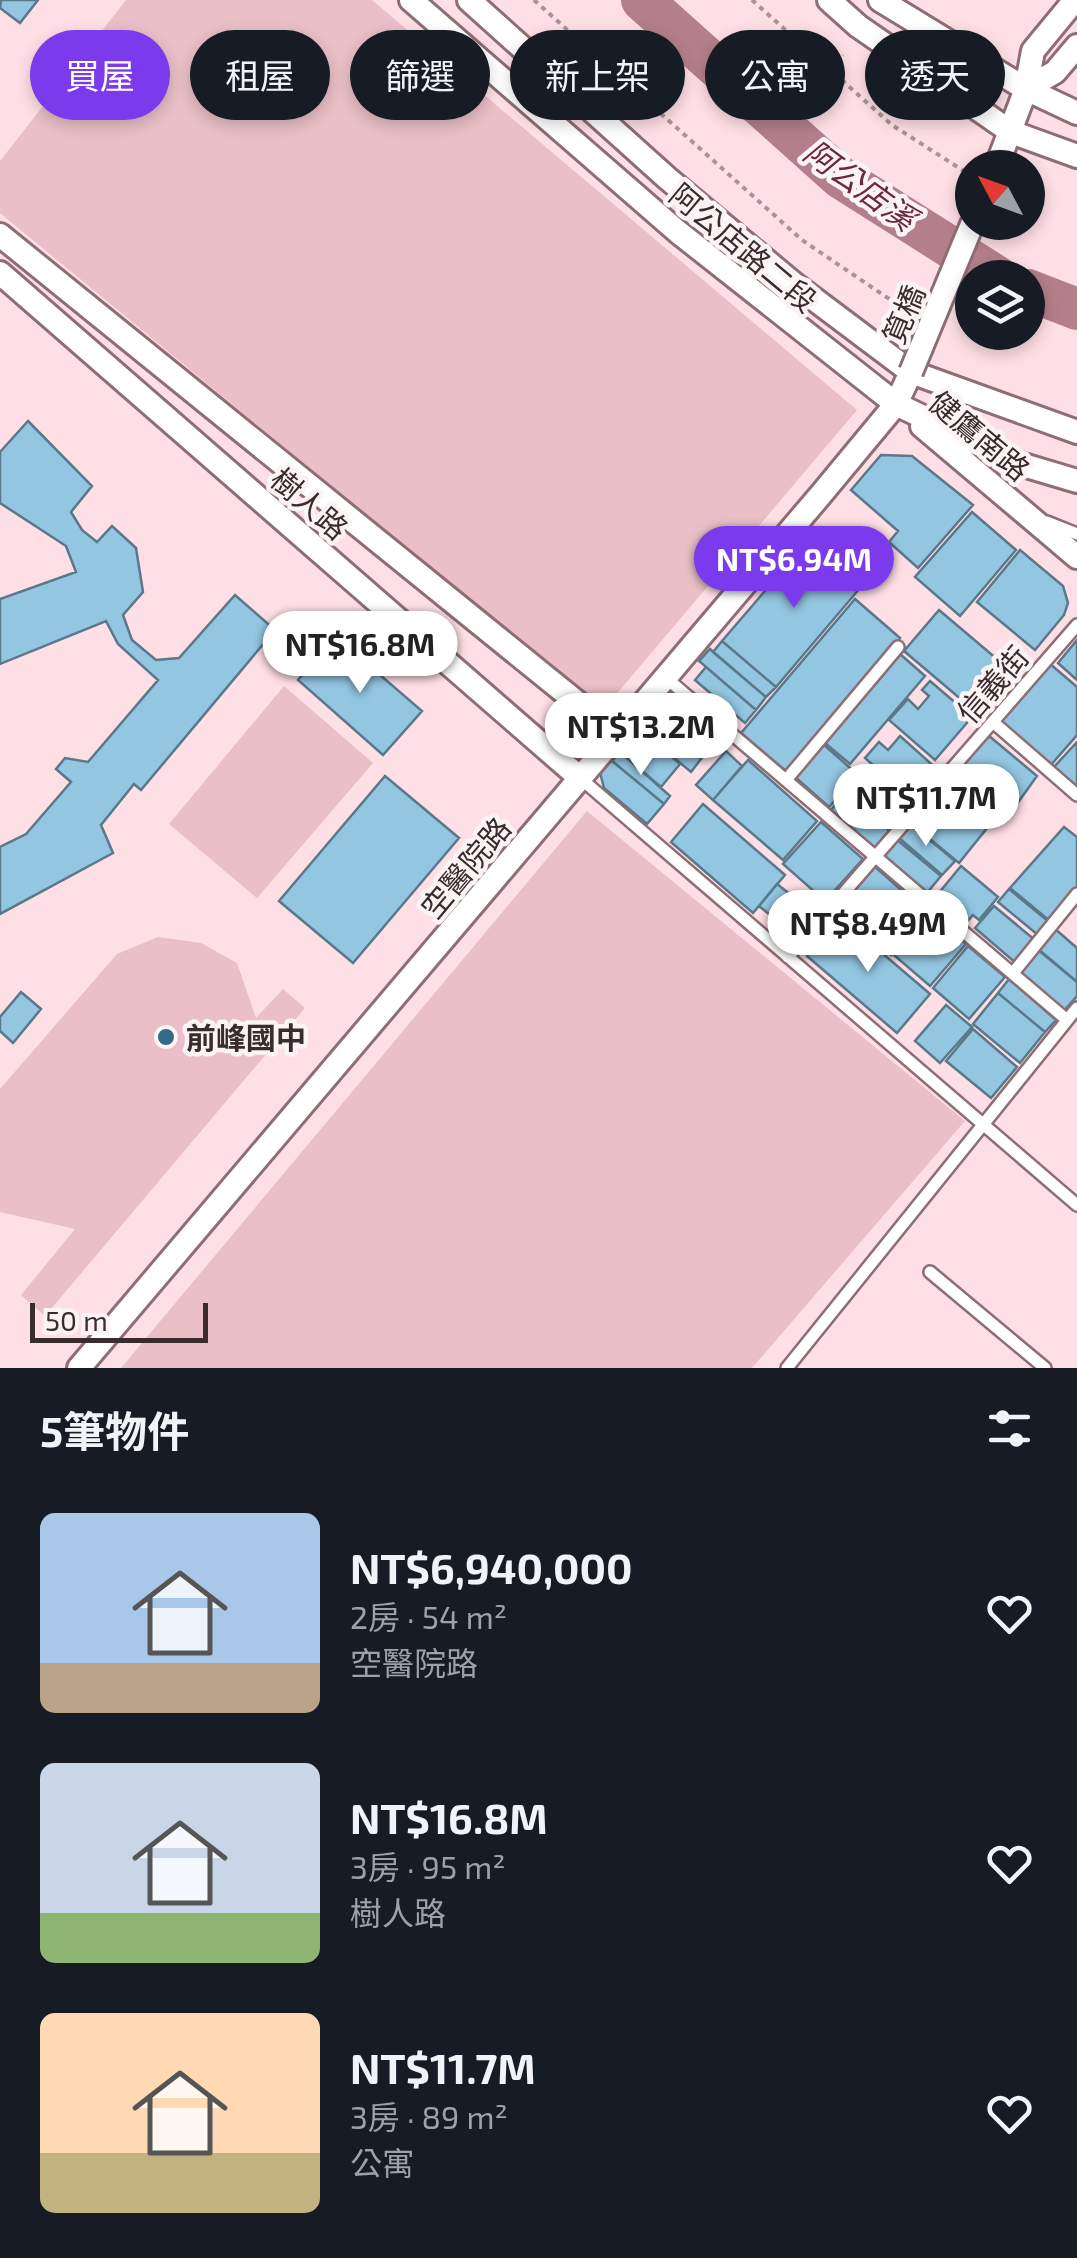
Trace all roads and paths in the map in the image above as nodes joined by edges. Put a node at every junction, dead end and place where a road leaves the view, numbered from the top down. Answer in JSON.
{"nodes":[{"id":1,"x":468,"y":0,"type":"edge"},
{"id":2,"x":534,"y":0,"type":"edge"},
{"id":3,"x":752,"y":0,"type":"edge"},
{"id":4,"x":829,"y":0,"type":"edge"},
{"id":5,"x":880,"y":0,"type":"edge"},
{"id":6,"x":1074,"y":0,"type":"edge"},
{"id":7,"x":427,"y":5,"type":"edge"},
{"id":8,"x":785,"y":30,"type":"edge"},
{"id":9,"x":1077,"y":46,"type":"edge"},
{"id":10,"x":845,"y":85,"type":"edge"},
{"id":11,"x":1026,"y":89,"type":"junction"},
{"id":12,"x":1077,"y":113,"type":"edge"},
{"id":13,"x":1010,"y":132,"type":"junction"},
{"id":14,"x":1003,"y":150,"type":"edge"},
{"id":15,"x":1077,"y":156,"type":"edge"},
{"id":16,"x":955,"y":165,"type":"edge"},
{"id":17,"x":0,"y":236,"type":"edge"},
{"id":18,"x":966,"y":240,"type":"edge"},
{"id":19,"x":0,"y":273,"type":"edge"},
{"id":20,"x":919,"y":319,"type":"dead end"},
{"id":21,"x":911,"y":372,"type":"junction"},
{"id":22,"x":896,"y":404,"type":"junction"},
{"id":23,"x":1077,"y":432,"type":"edge"},
{"id":24,"x":1077,"y":481,"type":"edge"},
{"id":25,"x":308,"y":485,"type":"junction"},
{"id":26,"x":1025,"y":512,"type":"junction"},
{"id":27,"x":280,"y":517,"type":"junction"},
{"id":28,"x":1077,"y":534,"type":"edge"},
{"id":29,"x":1077,"y":557,"type":"edge"},
{"id":30,"x":1077,"y":624,"type":"edge"},
{"id":31,"x":898,"y":647,"type":"dead end"},
{"id":32,"x":665,"y":677,"type":"junction"},
{"id":33,"x":993,"y":722,"type":"junction"},
{"id":34,"x":616,"y":734,"type":"junction"},
{"id":35,"x":580,"y":778,"type":"junction"},
{"id":36,"x":786,"y":780,"type":"junction"},
{"id":37,"x":1077,"y":795,"type":"edge"},
{"id":38,"x":876,"y":856,"type":"junction"},
{"id":39,"x":1077,"y":894,"type":"edge"},
{"id":40,"x":788,"y":957,"type":"junction"},
{"id":41,"x":1012,"y":973,"type":"junction"},
{"id":42,"x":1077,"y":1008,"type":"edge"},
{"id":43,"x":1067,"y":1020,"type":"junction"},
{"id":44,"x":980,"y":1122,"type":"junction"},
{"id":45,"x":1077,"y":1205,"type":"edge"},
{"id":46,"x":930,"y":1272,"type":"dead end"},
{"id":47,"x":79,"y":1368,"type":"edge"},
{"id":48,"x":787,"y":1368,"type":"edge"},
{"id":49,"x":1045,"y":1368,"type":"edge"}],
"edges":[{"from":1,"to":21,"type":"street","name":"阿公店路二段"},
{"from":2,"to":20,"type":"path"},
{"from":3,"to":8,"type":"path"},
{"from":4,"to":13,"type":"street"},
{"from":5,"to":11,"type":"street"},
{"from":6,"to":11,"type":"street"},
{"from":7,"to":22,"type":"street","name":"阿公店路二段"},
{"from":9,"to":11,"type":"street"},
{"from":10,"to":16,"type":"path"},
{"from":11,"to":12,"type":"street"},
{"from":11,"to":13,"type":"street"},
{"from":13,"to":14,"type":"street"},
{"from":13,"to":15,"type":"street"},
{"from":17,"to":25,"type":"street"},
{"from":18,"to":21,"type":"street","name":"筧橋","bridge":true},
{"from":19,"to":27,"type":"street","name":"樹人路"},
{"from":21,"to":22,"type":"street","name":"筧橋"},
{"from":21,"to":23,"type":"street","name":"阿公店路二段"},
{"from":22,"to":24,"type":"street","name":"阿公店路二段"},
{"from":22,"to":26,"type":"street","name":"健鷹南路"},
{"from":22,"to":32,"type":"street","name":"空醫院路"},
{"from":25,"to":27,"type":"street"},
{"from":25,"to":34,"type":"street"},
{"from":26,"to":28,"type":"lane","name":"健鷹南路"},
{"from":26,"to":29,"type":"street","name":"健鷹南路"},
{"from":27,"to":35,"type":"street","name":"樹人路"},
{"from":30,"to":33,"type":"lane","name":"信義街"},
{"from":31,"to":36,"type":"lane"},
{"from":32,"to":34,"type":"street","name":"空醫院路"},
{"from":32,"to":36,"type":"lane"},
{"from":33,"to":37,"type":"lane"},
{"from":33,"to":38,"type":"lane","name":"信義街"},
{"from":34,"to":35,"type":"street","name":"空醫院路"},
{"from":35,"to":40,"type":"lane"},
{"from":35,"to":47,"type":"street","name":"空醫院路"},
{"from":36,"to":38,"type":"lane"},
{"from":38,"to":40,"type":"lane","name":"信義街"},
{"from":38,"to":41,"type":"lane"},
{"from":39,"to":41,"type":"lane"},
{"from":40,"to":44,"type":"lane"},
{"from":41,"to":43,"type":"lane"},
{"from":42,"to":43,"type":"lane"},
{"from":43,"to":44,"type":"lane"},
{"from":44,"to":45,"type":"lane"},
{"from":44,"to":48,"type":"lane"},
{"from":46,"to":49,"type":"lane"}]}
